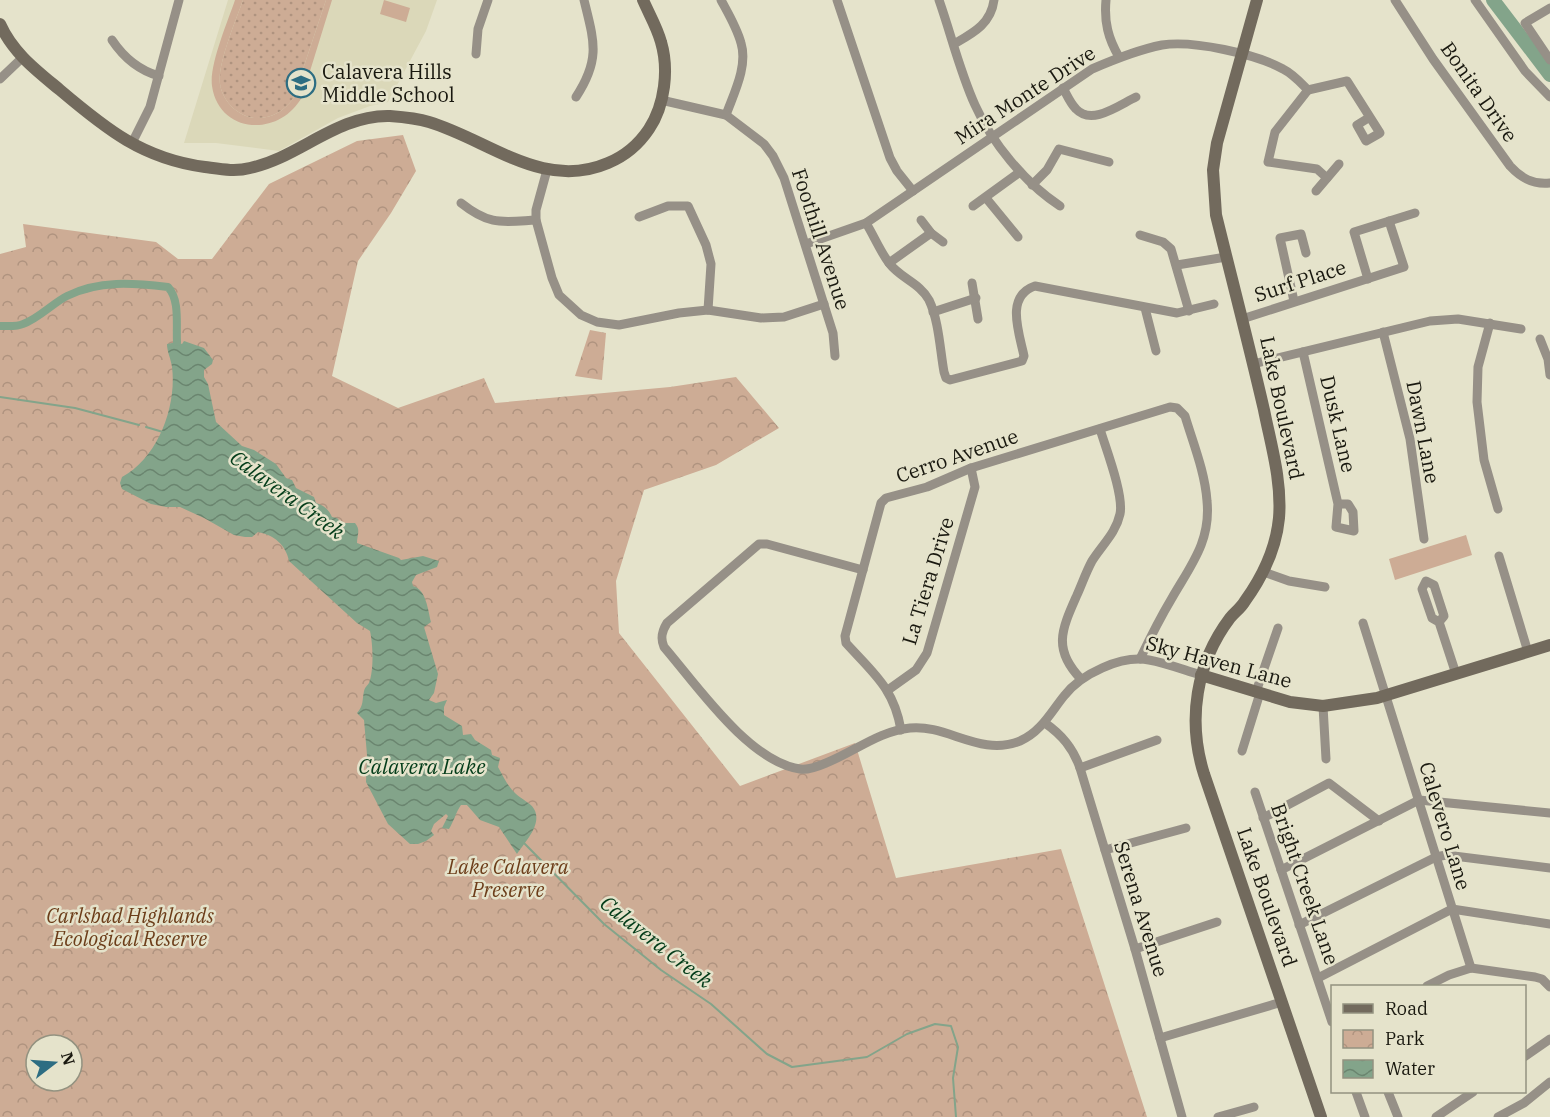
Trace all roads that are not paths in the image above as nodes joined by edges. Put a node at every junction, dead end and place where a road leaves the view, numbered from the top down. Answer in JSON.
{"nodes":[{"id":1,"x":180,"y":0,"type":"edge"},
{"id":2,"x":488,"y":0,"type":"edge"},
{"id":3,"x":584,"y":0,"type":"edge"},
{"id":4,"x":644,"y":0,"type":"edge"},
{"id":5,"x":722,"y":0,"type":"edge"},
{"id":6,"x":837,"y":0,"type":"edge"},
{"id":7,"x":939,"y":0,"type":"edge"},
{"id":8,"x":994,"y":0,"type":"edge"},
{"id":9,"x":1106,"y":0,"type":"edge"},
{"id":10,"x":1257,"y":0,"type":"edge"},
{"id":11,"x":1395,"y":0,"type":"edge"},
{"id":12,"x":1475,"y":0,"type":"edge"},
{"id":13,"x":1550,"y":8,"type":"edge"},
{"id":14,"x":0,"y":24,"type":"edge"},
{"id":15,"x":112,"y":40,"type":"dead end"},
{"id":16,"x":954,"y":44,"type":"junction"},
{"id":17,"x":476,"y":54,"type":"dead end"},
{"id":18,"x":1242,"y":55,"type":"junction"},
{"id":19,"x":1119,"y":57,"type":"junction"},
{"id":20,"x":22,"y":58,"type":"junction"},
{"id":21,"x":1550,"y":60,"type":"edge"},
{"id":22,"x":159,"y":76,"type":"junction"},
{"id":23,"x":0,"y":79,"type":"edge"},
{"id":24,"x":1063,"y":88,"type":"junction"},
{"id":25,"x":1308,"y":90,"type":"junction"},
{"id":26,"x":576,"y":97,"type":"dead end"},
{"id":27,"x":1136,"y":97,"type":"dead end"},
{"id":28,"x":1550,"y":97,"type":"edge"},
{"id":29,"x":661,"y":100,"type":"junction"},
{"id":30,"x":726,"y":115,"type":"junction"},
{"id":31,"x":1370,"y":117,"type":"dead end"},
{"id":32,"x":994,"y":136,"type":"junction"},
{"id":33,"x":132,"y":143,"type":"junction"},
{"id":34,"x":1109,"y":162,"type":"dead end"},
{"id":35,"x":1339,"y":164,"type":"dead end"},
{"id":36,"x":546,"y":170,"type":"junction"},
{"id":37,"x":1020,"y":172,"type":"junction"},
{"id":38,"x":1327,"y":178,"type":"junction"},
{"id":39,"x":1550,"y":183,"type":"edge"},
{"id":40,"x":1032,"y":185,"type":"junction"},
{"id":41,"x":913,"y":191,"type":"junction"},
{"id":42,"x":1316,"y":191,"type":"dead end"},
{"id":43,"x":986,"y":198,"type":"junction"},
{"id":44,"x":461,"y":203,"type":"dead end"},
{"id":45,"x":973,"y":206,"type":"dead end"},
{"id":46,"x":1060,"y":206,"type":"dead end"},
{"id":47,"x":1415,"y":213,"type":"dead end"},
{"id":48,"x":639,"y":217,"type":"dead end"},
{"id":49,"x":536,"y":220,"type":"junction"},
{"id":50,"x":921,"y":220,"type":"dead end"},
{"id":51,"x":1389,"y":221,"type":"junction"},
{"id":52,"x":866,"y":223,"type":"junction"},
{"id":53,"x":932,"y":233,"type":"junction"},
{"id":54,"x":1140,"y":235,"type":"dead end"},
{"id":55,"x":1018,"y":237,"type":"dead end"},
{"id":56,"x":943,"y":242,"type":"dead end"},
{"id":57,"x":806,"y":244,"type":"junction"},
{"id":58,"x":1306,"y":253,"type":"dead end"},
{"id":59,"x":1226,"y":257,"type":"junction"},
{"id":60,"x":889,"y":263,"type":"junction"},
{"id":61,"x":1177,"y":265,"type":"junction"},
{"id":62,"x":1368,"y":279,"type":"junction"},
{"id":63,"x":972,"y":283,"type":"dead end"},
{"id":64,"x":976,"y":298,"type":"junction"},
{"id":65,"x":1294,"y":301,"type":"junction"},
{"id":66,"x":824,"y":304,"type":"junction"},
{"id":67,"x":1214,"y":304,"type":"dead end"},
{"id":68,"x":1145,"y":308,"type":"junction"},
{"id":69,"x":708,"y":310,"type":"junction"},
{"id":70,"x":1189,"y":311,"type":"junction"},
{"id":71,"x":933,"y":312,"type":"junction"},
{"id":72,"x":1242,"y":319,"type":"junction"},
{"id":73,"x":978,"y":320,"type":"dead end"},
{"id":74,"x":1490,"y":323,"type":"junction"},
{"id":75,"x":1521,"y":329,"type":"dead end"},
{"id":76,"x":1383,"y":333,"type":"junction"},
{"id":77,"x":1540,"y":339,"type":"dead end"},
{"id":78,"x":1156,"y":351,"type":"dead end"},
{"id":79,"x":1303,"y":352,"type":"junction"},
{"id":80,"x":835,"y":356,"type":"dead end"},
{"id":81,"x":1253,"y":364,"type":"junction"},
{"id":82,"x":1550,"y":375,"type":"edge"},
{"id":83,"x":1100,"y":429,"type":"junction"},
{"id":84,"x":971,"y":468,"type":"junction"},
{"id":85,"x":1338,"y":504,"type":"dead end"},
{"id":86,"x":1498,"y":509,"type":"dead end"},
{"id":87,"x":1424,"y":539,"type":"dead end"},
{"id":88,"x":1499,"y":556,"type":"dead end"},
{"id":89,"x":863,"y":570,"type":"junction"},
{"id":90,"x":1264,"y":572,"type":"junction"},
{"id":91,"x":1426,"y":581,"type":"dead end"},
{"id":92,"x":1325,"y":587,"type":"dead end"},
{"id":93,"x":1362,"y":623,"type":"dead end"},
{"id":94,"x":1278,"y":628,"type":"dead end"},
{"id":95,"x":1550,"y":645,"type":"edge"},
{"id":96,"x":1528,"y":652,"type":"junction"},
{"id":97,"x":1140,"y":659,"type":"junction"},
{"id":98,"x":1456,"y":674,"type":"junction"},
{"id":99,"x":1201,"y":675,"type":"junction"},
{"id":100,"x":1081,"y":679,"type":"junction"},
{"id":101,"x":888,"y":690,"type":"junction"},
{"id":102,"x":1258,"y":692,"type":"junction"},
{"id":103,"x":1385,"y":696,"type":"junction"},
{"id":104,"x":1323,"y":706,"type":"junction"},
{"id":105,"x":1045,"y":723,"type":"junction"},
{"id":106,"x":901,"y":730,"type":"junction"},
{"id":107,"x":1157,"y":740,"type":"dead end"},
{"id":108,"x":1242,"y":751,"type":"dead end"},
{"id":109,"x":1326,"y":759,"type":"dead end"},
{"id":110,"x":1080,"y":768,"type":"junction"},
{"id":111,"x":1255,"y":792,"type":"dead end"},
{"id":112,"x":1419,"y":800,"type":"junction"},
{"id":113,"x":1550,"y":813,"type":"edge"},
{"id":114,"x":1263,"y":818,"type":"junction"},
{"id":115,"x":1379,"y":821,"type":"junction"},
{"id":116,"x":1186,"y":828,"type":"dead end"},
{"id":117,"x":1105,"y":850,"type":"junction"},
{"id":118,"x":1436,"y":857,"type":"junction"},
{"id":119,"x":1550,"y":867,"type":"edge"},
{"id":120,"x":1281,"y":870,"type":"junction"},
{"id":121,"x":1452,"y":909,"type":"junction"},
{"id":122,"x":1217,"y":922,"type":"dead end"},
{"id":123,"x":1550,"y":924,"type":"edge"},
{"id":124,"x":1299,"y":925,"type":"junction"},
{"id":125,"x":1134,"y":949,"type":"junction"},
{"id":126,"x":1471,"y":968,"type":"junction"},
{"id":127,"x":1318,"y":978,"type":"junction"},
{"id":128,"x":1431,"y":985,"type":"edge"},
{"id":129,"x":1549,"y":985,"type":"edge"},
{"id":130,"x":1282,"y":1002,"type":"junction"},
{"id":131,"x":1331,"y":1019,"type":"edge"},
{"id":132,"x":1160,"y":1038,"type":"junction"},
{"id":133,"x":1550,"y":1040,"type":"edge"},
{"id":134,"x":1526,"y":1056,"type":"edge"},
{"id":135,"x":1550,"y":1082,"type":"edge"},
{"id":136,"x":1356,"y":1093,"type":"edge"},
{"id":137,"x":1388,"y":1093,"type":"edge"},
{"id":138,"x":1472,"y":1093,"type":"edge"},
{"id":139,"x":1254,"y":1107,"type":"dead end"},
{"id":140,"x":1182,"y":1117,"type":"edge"},
{"id":141,"x":1218,"y":1117,"type":"edge"},
{"id":142,"x":1321,"y":1117,"type":"edge"},
{"id":143,"x":1365,"y":1117,"type":"edge"},
{"id":144,"x":1398,"y":1117,"type":"edge"},
{"id":145,"x":1436,"y":1117,"type":"edge"},
{"id":146,"x":1498,"y":1117,"type":"edge"}],
"edges":[{"from":1,"to":22,"type":"street"},
{"from":2,"to":17,"type":"street"},
{"from":3,"to":26,"type":"street"},
{"from":4,"to":29,"type":"street"},
{"from":5,"to":30,"type":"street"},
{"from":6,"to":41,"type":"street"},
{"from":7,"to":16,"type":"street"},
{"from":8,"to":16,"type":"street"},
{"from":9,"to":19,"type":"street"},
{"from":10,"to":18,"type":"street","name":"Lake Boulevard"},
{"from":11,"to":39,"type":"street","name":"Bonita Drive"},
{"from":12,"to":28,"type":"street"},
{"from":13,"to":21,"type":"street"},
{"from":14,"to":20,"type":"street"},
{"from":15,"to":22,"type":"street"},
{"from":16,"to":32,"type":"street"},
{"from":18,"to":19,"type":"street","name":"Mira Monte Drive"},
{"from":18,"to":25,"type":"street","name":"Mira Monte Drive"},
{"from":18,"to":59,"type":"street","name":"Lake Boulevard"},
{"from":19,"to":24,"type":"street","name":"Mira Monte Drive"},
{"from":20,"to":23,"type":"street"},
{"from":20,"to":33,"type":"street"},
{"from":22,"to":33,"type":"street"},
{"from":24,"to":27,"type":"street"},
{"from":24,"to":32,"type":"street","name":"Mira Monte Drive"},
{"from":25,"to":31,"type":"street"},
{"from":25,"to":38,"type":"street"},
{"from":29,"to":30,"type":"street","name":"Foothill Avenue"},
{"from":29,"to":36,"type":"street"},
{"from":30,"to":57,"type":"street","name":"Foothill Avenue"},
{"from":32,"to":37,"type":"street"},
{"from":32,"to":41,"type":"street","name":"Mira Monte Drive"},
{"from":33,"to":36,"type":"street"},
{"from":34,"to":40,"type":"street"},
{"from":35,"to":38,"type":"street"},
{"from":36,"to":49,"type":"street"},
{"from":37,"to":40,"type":"street"},
{"from":37,"to":43,"type":"street"},
{"from":38,"to":42,"type":"street"},
{"from":40,"to":46,"type":"street"},
{"from":41,"to":52,"type":"street","name":"Mira Monte Drive"},
{"from":43,"to":45,"type":"street"},
{"from":43,"to":55,"type":"street"},
{"from":44,"to":49,"type":"street"},
{"from":47,"to":51,"type":"street"},
{"from":48,"to":69,"type":"street"},
{"from":49,"to":69,"type":"street"},
{"from":50,"to":53,"type":"street"},
{"from":51,"to":62,"type":"street","name":"Surf Place"},
{"from":51,"to":62,"type":"street","name":"Surf Place"},
{"from":52,"to":57,"type":"street","name":"Mira Monte Drive"},
{"from":52,"to":60,"type":"street"},
{"from":53,"to":56,"type":"street"},
{"from":53,"to":60,"type":"street"},
{"from":54,"to":61,"type":"street"},
{"from":57,"to":66,"type":"street","name":"Foothill Avenue"},
{"from":58,"to":65,"type":"street"},
{"from":59,"to":61,"type":"street"},
{"from":59,"to":72,"type":"street","name":"Lake Boulevard"},
{"from":60,"to":71,"type":"street"},
{"from":61,"to":70,"type":"street"},
{"from":62,"to":65,"type":"street","name":"Surf Place"},
{"from":63,"to":64,"type":"street"},
{"from":64,"to":71,"type":"street"},
{"from":64,"to":73,"type":"street"},
{"from":65,"to":72,"type":"street","name":"Surf Place"},
{"from":66,"to":69,"type":"street"},
{"from":66,"to":80,"type":"street","name":"Foothill Avenue"},
{"from":67,"to":70,"type":"street"},
{"from":68,"to":70,"type":"street"},
{"from":68,"to":71,"type":"street"},
{"from":68,"to":78,"type":"street"},
{"from":72,"to":81,"type":"street","name":"Lake Boulevard"},
{"from":74,"to":75,"type":"street"},
{"from":74,"to":76,"type":"street"},
{"from":74,"to":86,"type":"street"},
{"from":76,"to":79,"type":"street"},
{"from":76,"to":87,"type":"street","name":"Dawn Lane"},
{"from":77,"to":82,"type":"street"},
{"from":79,"to":81,"type":"street"},
{"from":79,"to":85,"type":"street","name":"Dusk Lane"},
{"from":81,"to":90,"type":"street","name":"Lake Boulevard"},
{"from":83,"to":84,"type":"street","name":"Cerro Avenue"},
{"from":83,"to":97,"type":"street","name":"Cerro Avenue"},
{"from":83,"to":100,"type":"street"},
{"from":84,"to":89,"type":"street","name":"Cerro Avenue"},
{"from":84,"to":101,"type":"street","name":"La Tiera Drive"},
{"from":88,"to":96,"type":"street"},
{"from":89,"to":101,"type":"street","name":"Cerro Avenue"},
{"from":89,"to":106,"type":"street","name":"Sky Haven Lane"},
{"from":90,"to":92,"type":"street"},
{"from":90,"to":99,"type":"street","name":"Lake Boulevard"},
{"from":91,"to":98,"type":"street"},
{"from":93,"to":103,"type":"street","name":"Calevero Lane"},
{"from":94,"to":102,"type":"street"},
{"from":95,"to":96,"type":"street","name":"Sky Haven Lane"},
{"from":96,"to":98,"type":"street","name":"Sky Haven Lane"},
{"from":97,"to":99,"type":"street","name":"Sky Haven Lane"},
{"from":97,"to":100,"type":"street","name":"Sky Haven Lane"},
{"from":98,"to":103,"type":"street","name":"Sky Haven Lane"},
{"from":99,"to":102,"type":"street","name":"Sky Haven Lane"},
{"from":99,"to":130,"type":"street","name":"Lake Boulevard"},
{"from":100,"to":105,"type":"street","name":"Sky Haven Lane"},
{"from":101,"to":106,"type":"street","name":"Cerro Avenue"},
{"from":102,"to":104,"type":"street","name":"Sky Haven Lane"},
{"from":102,"to":108,"type":"street"},
{"from":103,"to":104,"type":"street","name":"Sky Haven Lane"},
{"from":103,"to":112,"type":"street","name":"Calevero Lane"},
{"from":104,"to":109,"type":"street"},
{"from":105,"to":106,"type":"street","name":"Sky Haven Lane"},
{"from":105,"to":110,"type":"street","name":"Serena Avenue"},
{"from":107,"to":110,"type":"street"},
{"from":110,"to":117,"type":"street","name":"Serena Avenue"},
{"from":111,"to":114,"type":"street","name":"Bright Creek Lane"},
{"from":112,"to":113,"type":"street"},
{"from":112,"to":115,"type":"street"},
{"from":112,"to":118,"type":"street","name":"Calevero Lane"},
{"from":114,"to":115,"type":"street"},
{"from":114,"to":120,"type":"street","name":"Bright Creek Lane"},
{"from":115,"to":120,"type":"street"},
{"from":116,"to":117,"type":"street"},
{"from":117,"to":125,"type":"street","name":"Serena Avenue"},
{"from":118,"to":119,"type":"street"},
{"from":118,"to":121,"type":"street","name":"Calevero Lane"},
{"from":118,"to":124,"type":"street"},
{"from":120,"to":124,"type":"street","name":"Bright Creek Lane"},
{"from":121,"to":123,"type":"street"},
{"from":121,"to":126,"type":"street","name":"Calevero Lane"},
{"from":121,"to":127,"type":"street"},
{"from":122,"to":125,"type":"street"},
{"from":124,"to":127,"type":"street","name":"Bright Creek Lane"},
{"from":125,"to":132,"type":"street","name":"Serena Avenue"},
{"from":126,"to":128,"type":"street"},
{"from":126,"to":129,"type":"street"},
{"from":127,"to":131,"type":"street","name":"Bright Creek Lane"},
{"from":130,"to":132,"type":"street"},
{"from":130,"to":142,"type":"street","name":"Lake Boulevard"},
{"from":132,"to":140,"type":"street","name":"Serena Avenue"},
{"from":133,"to":134,"type":"street"},
{"from":135,"to":146,"type":"street"},
{"from":136,"to":143,"type":"street"},
{"from":137,"to":144,"type":"street"},
{"from":138,"to":145,"type":"street"},
{"from":139,"to":141,"type":"street"}]}
